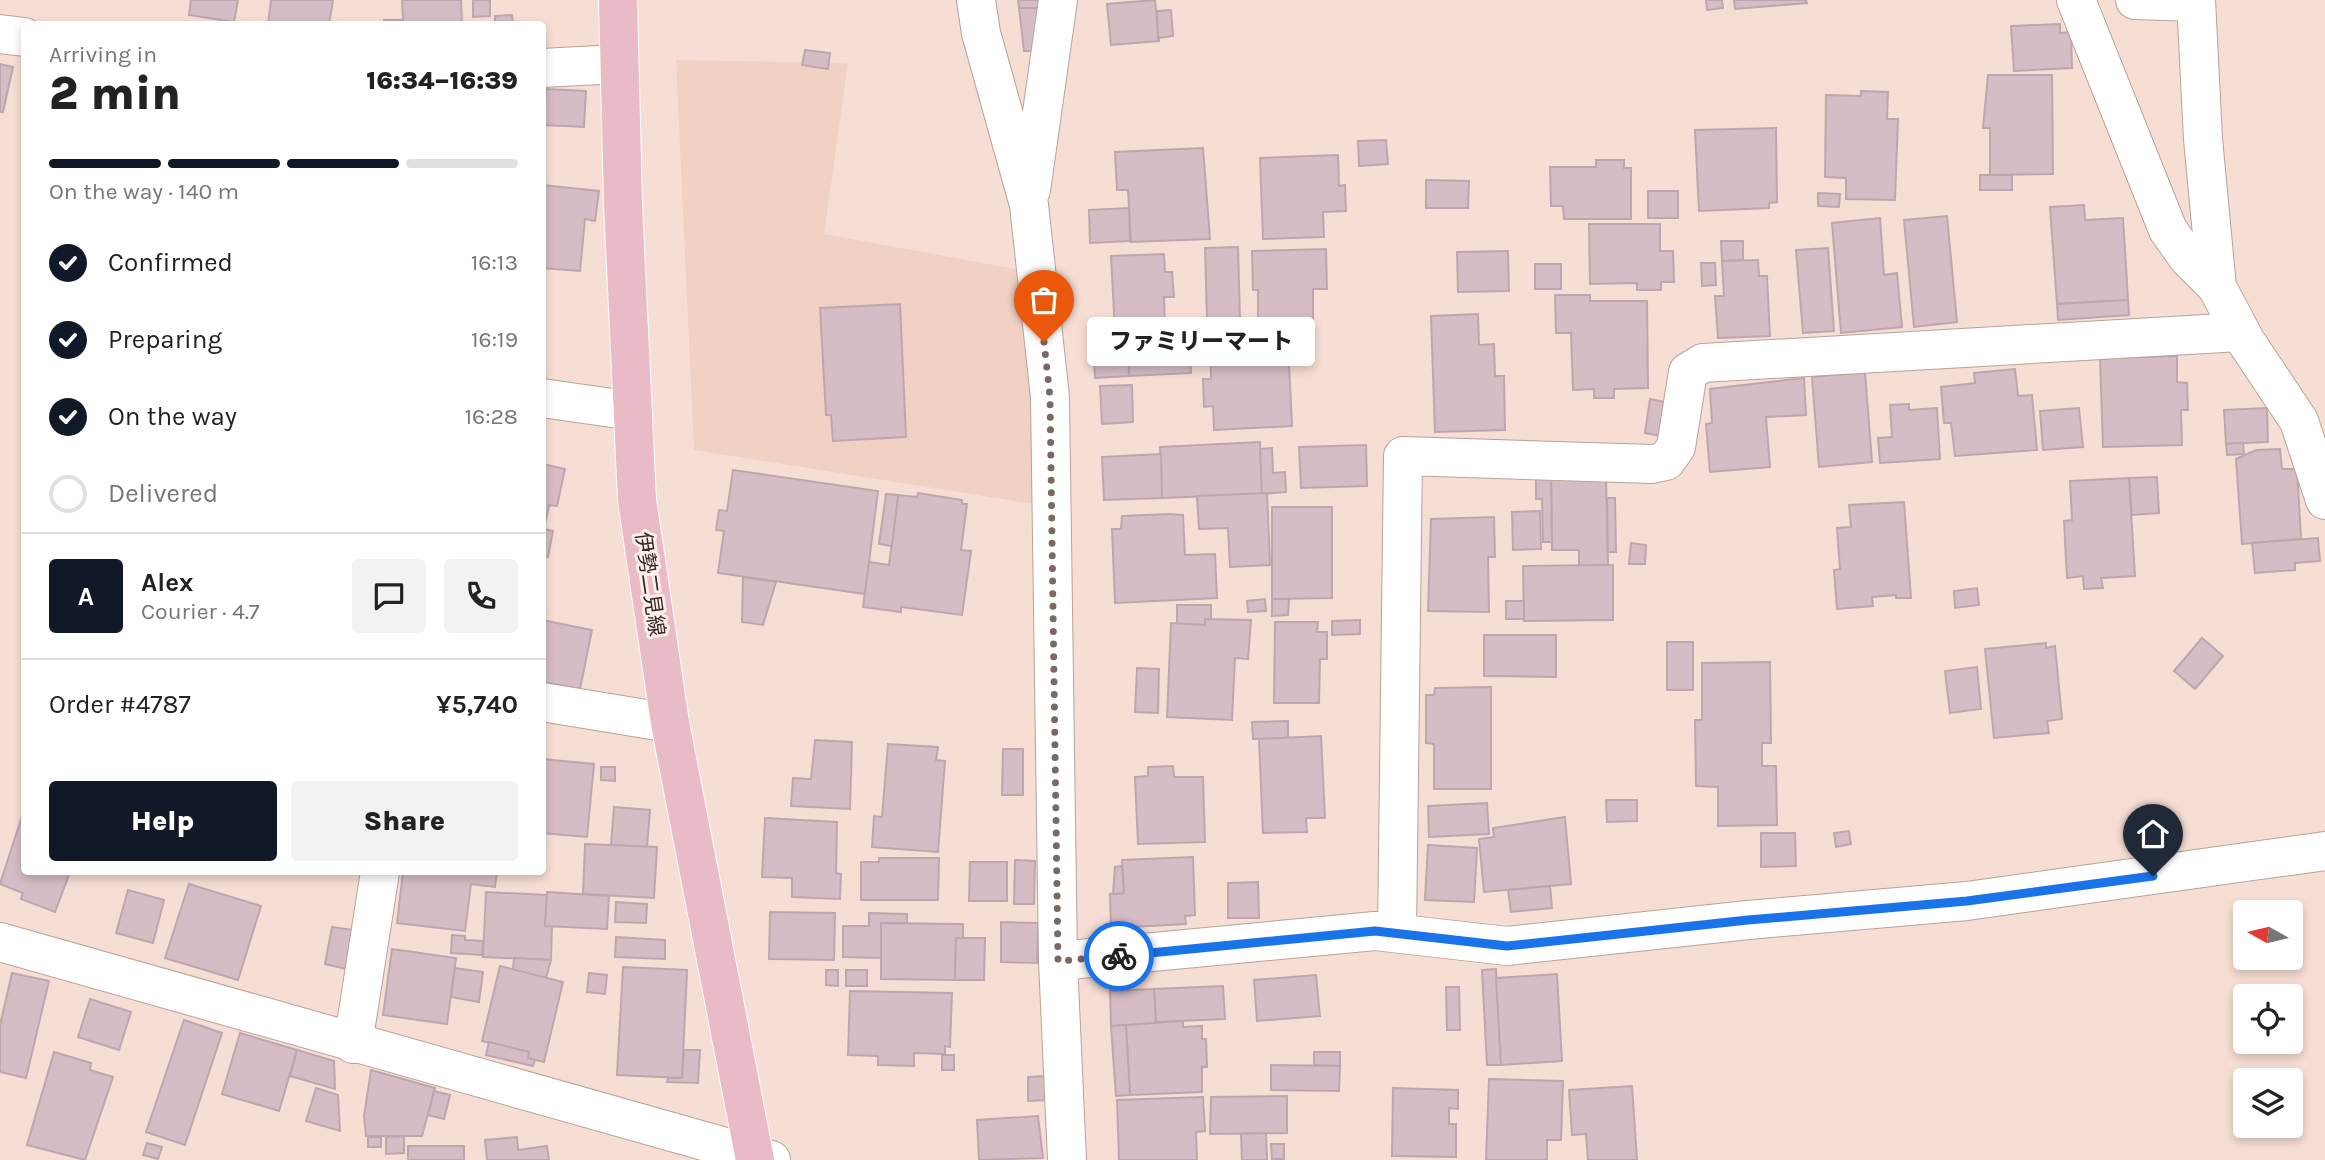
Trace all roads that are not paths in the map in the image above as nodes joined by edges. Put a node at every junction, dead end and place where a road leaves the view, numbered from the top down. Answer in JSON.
{"nodes":[{"id":1,"x":618,"y":0,"type":"edge"},
{"id":2,"x":976,"y":0,"type":"edge"},
{"id":3,"x":1058,"y":0,"type":"edge"},
{"id":4,"x":2076,"y":0,"type":"edge"},
{"id":5,"x":2135,"y":0,"type":"edge"},
{"id":6,"x":2196,"y":1,"type":"edge"},
{"id":7,"x":0,"y":34,"type":"edge"},
{"id":8,"x":21,"y":37,"type":"edge"},
{"id":9,"x":618,"y":64,"type":"junction"},
{"id":10,"x":546,"y":68,"type":"edge"},
{"id":11,"x":1029,"y":205,"type":"junction"},
{"id":12,"x":2217,"y":287,"type":"junction"},
{"id":13,"x":2240,"y":332,"type":"junction"},
{"id":14,"x":546,"y":399,"type":"edge"},
{"id":15,"x":634,"y":411,"type":"junction"},
{"id":16,"x":2325,"y":500,"type":"edge"},
{"id":17,"x":546,"y":703,"type":"edge"},
{"id":18,"x":670,"y":723,"type":"junction"},
{"id":19,"x":2325,"y":852,"type":"edge"},
{"id":20,"x":380,"y":875,"type":"edge"},
{"id":21,"x":1397,"y":933,"type":"junction"},
{"id":22,"x":0,"y":942,"type":"edge"},
{"id":23,"x":1058,"y":961,"type":"junction"},
{"id":24,"x":353,"y":1044,"type":"junction"},
{"id":25,"x":760,"y":1158,"type":"edge"},
{"id":26,"x":1067,"y":1160,"type":"edge"}],
"edges":[{"from":1,"to":9,"type":"main road","name":"伊勢二見線"},
{"from":2,"to":11,"type":"street"},
{"from":3,"to":11,"type":"street"},
{"from":4,"to":12,"type":"street"},
{"from":5,"to":6,"type":"street"},
{"from":6,"to":12,"type":"street"},
{"from":7,"to":8,"type":"street"},
{"from":9,"to":10,"type":"street"},
{"from":9,"to":15,"type":"main road","name":"伊勢二見線"},
{"from":11,"to":23,"type":"street"},
{"from":12,"to":13,"type":"street"},
{"from":13,"to":16,"type":"street"},
{"from":13,"to":21,"type":"street"},
{"from":14,"to":15,"type":"street"},
{"from":15,"to":18,"type":"main road","name":"伊勢二見線"},
{"from":17,"to":18,"type":"street"},
{"from":18,"to":25,"type":"main road","name":"伊勢二見線"},
{"from":19,"to":21,"type":"street"},
{"from":20,"to":24,"type":"street"},
{"from":21,"to":23,"type":"street"},
{"from":22,"to":24,"type":"street"},
{"from":23,"to":26,"type":"street"},
{"from":24,"to":25,"type":"street"}]}
